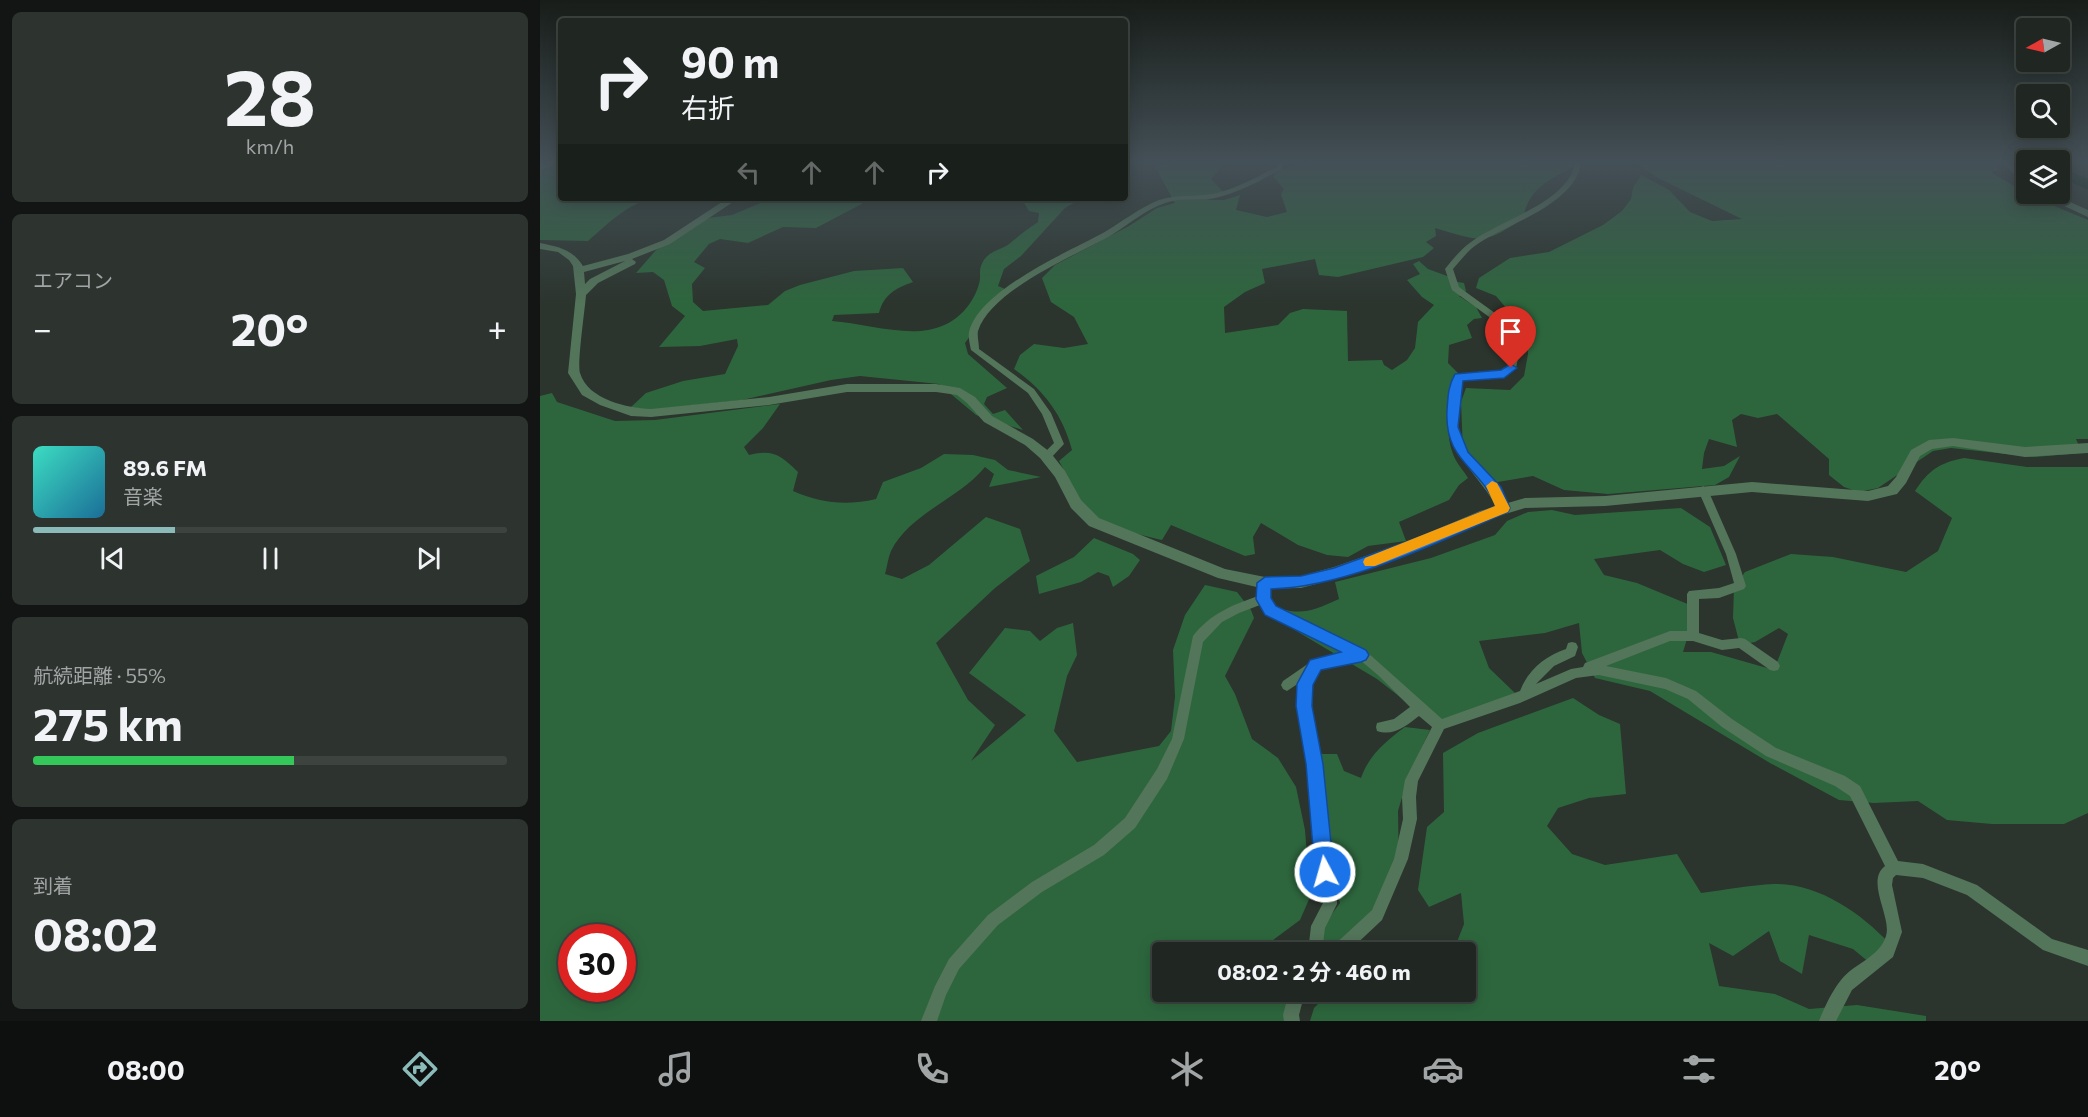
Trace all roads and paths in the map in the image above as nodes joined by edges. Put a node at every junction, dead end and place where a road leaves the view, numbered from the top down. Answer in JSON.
{"nodes":[{"id":1,"x":716,"y":210,"type":"edge"},
{"id":2,"x":1148,"y":210,"type":"edge"},
{"id":3,"x":1537,"y":210,"type":"edge"},
{"id":4,"x":667,"y":242,"type":"junction"},
{"id":5,"x":540,"y":246,"type":"edge"},
{"id":6,"x":580,"y":270,"type":"junction"},
{"id":7,"x":580,"y":294,"type":"junction"},
{"id":8,"x":2088,"y":448,"type":"edge"},
{"id":9,"x":1046,"y":456,"type":"junction"},
{"id":10,"x":1703,"y":490,"type":"junction"},
{"id":11,"x":1503,"y":508,"type":"junction"},
{"id":12,"x":1265,"y":583,"type":"junction"},
{"id":13,"x":1263,"y":599,"type":"junction"},
{"id":14,"x":1693,"y":636,"type":"junction"},
{"id":15,"x":1572,"y":647,"type":"dead end"},
{"id":16,"x":1361,"y":655,"type":"junction"},
{"id":17,"x":1316,"y":665,"type":"junction"},
{"id":18,"x":1774,"y":666,"type":"dead end"},
{"id":19,"x":1575,"y":673,"type":"junction"},
{"id":20,"x":1287,"y":685,"type":"dead end"},
{"id":21,"x":1525,"y":695,"type":"junction"},
{"id":22,"x":1418,"y":709,"type":"junction"},
{"id":23,"x":1440,"y":725,"type":"junction"},
{"id":24,"x":1382,"y":727,"type":"dead end"},
{"id":25,"x":1894,"y":868,"type":"junction"},
{"id":26,"x":1316,"y":942,"type":"edge"},
{"id":27,"x":1348,"y":942,"type":"edge"},
{"id":28,"x":2088,"y":958,"type":"edge"},
{"id":29,"x":1294,"y":1002,"type":"edge"},
{"id":30,"x":929,"y":1021,"type":"edge"},
{"id":31,"x":1292,"y":1021,"type":"edge"},
{"id":32,"x":1827,"y":1021,"type":"edge"}],
"edges":[{"from":1,"to":4,"type":"street"},
{"from":2,"to":9,"type":"street"},
{"from":3,"to":11,"type":"street"},
{"from":4,"to":6,"type":"street"},
{"from":4,"to":7,"type":"street"},
{"from":5,"to":6,"type":"street"},
{"from":6,"to":7,"type":"street"},
{"from":7,"to":9,"type":"street"},
{"from":8,"to":10,"type":"street"},
{"from":9,"to":12,"type":"street"},
{"from":10,"to":11,"type":"street"},
{"from":10,"to":14,"type":"street"},
{"from":11,"to":12,"type":"street"},
{"from":12,"to":13,"type":"street"},
{"from":13,"to":16,"type":"street"},
{"from":13,"to":30,"type":"street"},
{"from":14,"to":18,"type":"street"},
{"from":14,"to":19,"type":"street"},
{"from":15,"to":21,"type":"street"},
{"from":16,"to":17,"type":"street"},
{"from":16,"to":22,"type":"street"},
{"from":17,"to":20,"type":"street"},
{"from":17,"to":26,"type":"street"},
{"from":19,"to":21,"type":"street"},
{"from":19,"to":25,"type":"street"},
{"from":21,"to":23,"type":"street"},
{"from":22,"to":23,"type":"street"},
{"from":22,"to":24,"type":"street"},
{"from":23,"to":27,"type":"street"},
{"from":25,"to":28,"type":"street"},
{"from":25,"to":32,"type":"street"},
{"from":29,"to":31,"type":"street"}]}
